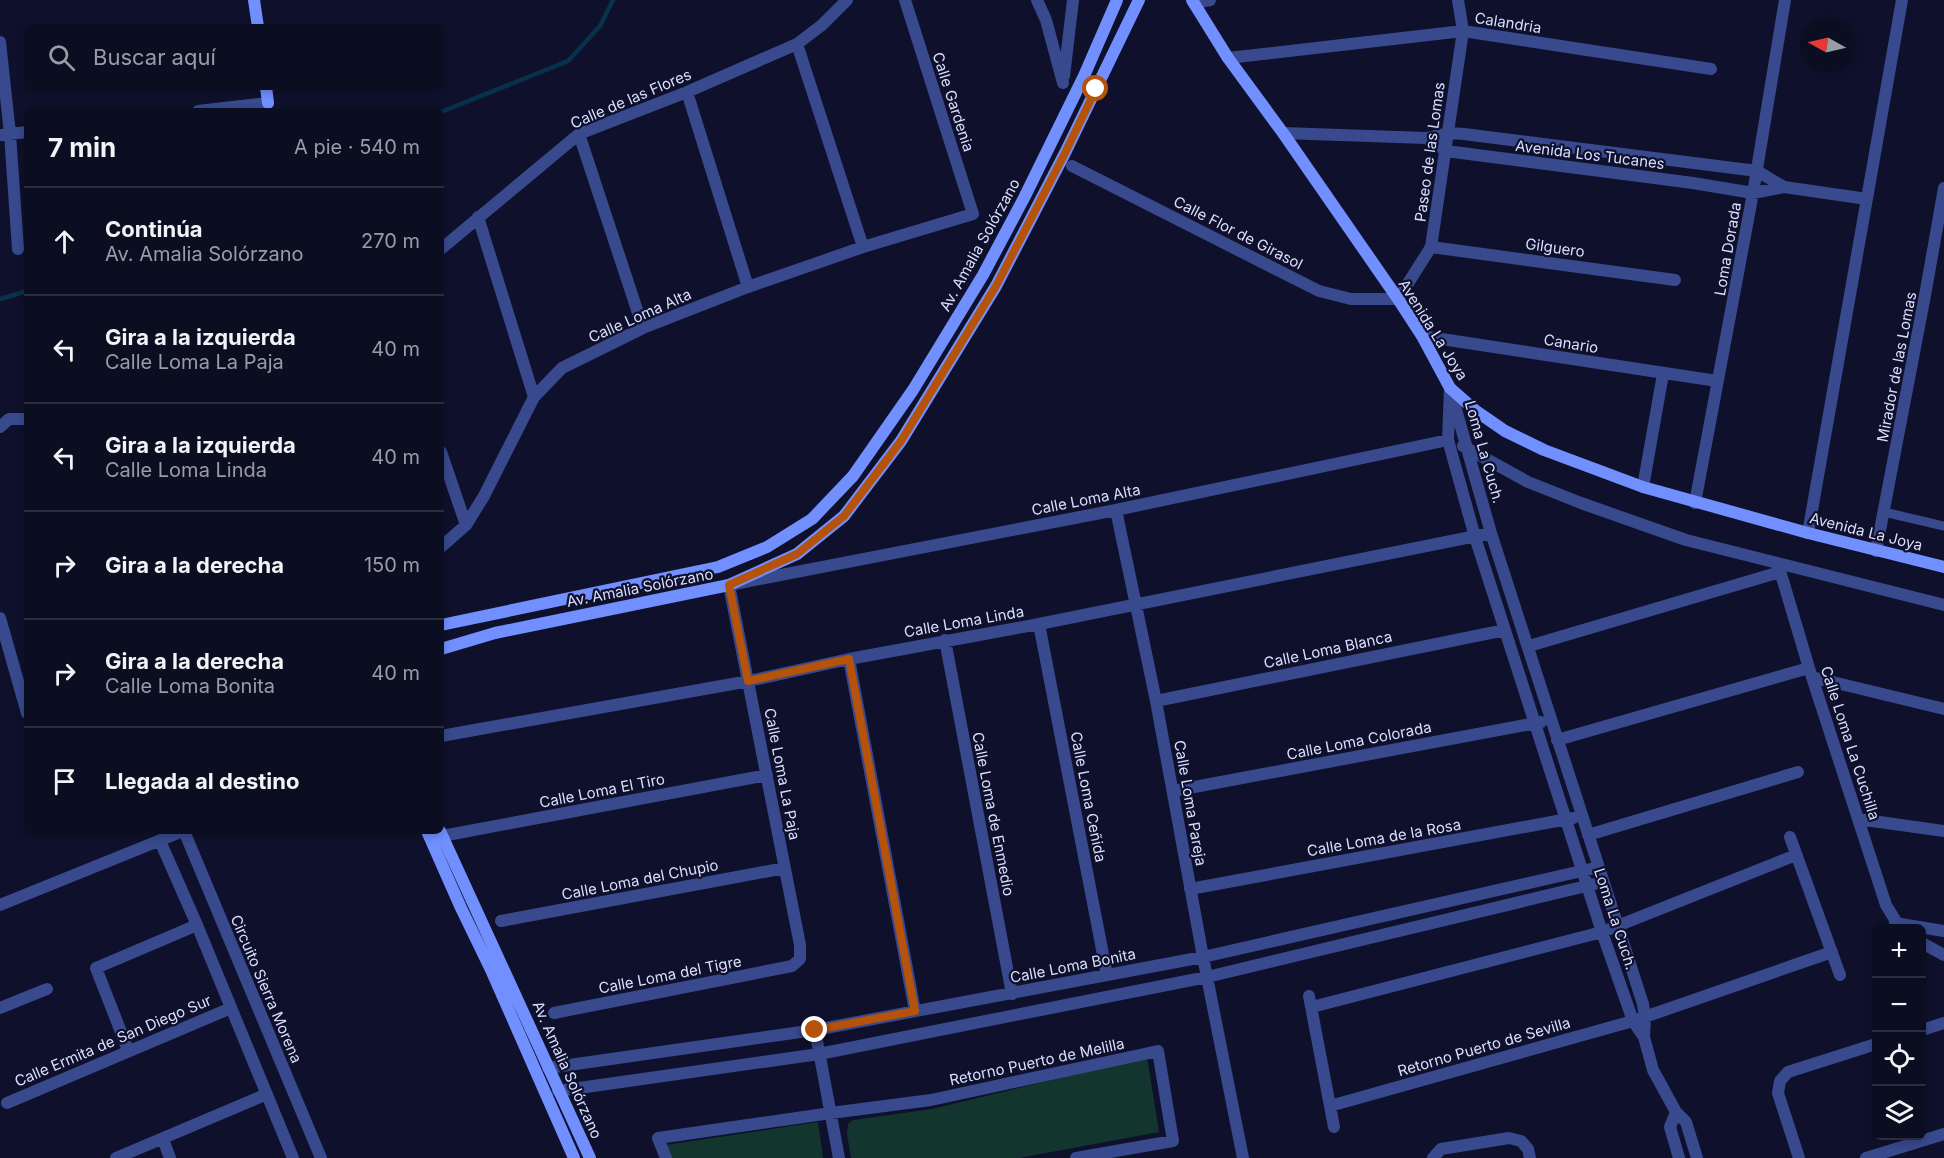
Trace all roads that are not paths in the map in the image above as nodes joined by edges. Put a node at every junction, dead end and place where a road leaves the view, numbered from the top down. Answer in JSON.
{"nodes":[{"id":1,"x":254,"y":0,"type":"edge"},
{"id":2,"x":847,"y":0,"type":"edge"},
{"id":3,"x":905,"y":0,"type":"edge"},
{"id":4,"x":1037,"y":0,"type":"edge"},
{"id":5,"x":1073,"y":0,"type":"edge"},
{"id":6,"x":1117,"y":0,"type":"edge"},
{"id":7,"x":1139,"y":0,"type":"edge"},
{"id":8,"x":1210,"y":0,"type":"edge"},
{"id":9,"x":1458,"y":0,"type":"edge"},
{"id":10,"x":1785,"y":0,"type":"edge"},
{"id":11,"x":1902,"y":0,"type":"edge"},
{"id":12,"x":1193,"y":2,"type":"edge"},
{"id":13,"x":258,"y":24,"type":"edge"},
{"id":14,"x":1463,"y":31,"type":"junction"},
{"id":15,"x":0,"y":42,"type":"edge"},
{"id":16,"x":796,"y":44,"type":"junction"},
{"id":17,"x":1228,"y":58,"type":"junction"},
{"id":18,"x":1711,"y":69,"type":"dead end"},
{"id":19,"x":266,"y":90,"type":"edge"},
{"id":20,"x":687,"y":92,"type":"junction"},
{"id":21,"x":268,"y":103,"type":"joint"},
{"id":22,"x":224,"y":108,"type":"edge"},
{"id":23,"x":24,"y":132,"type":"edge"},
{"id":24,"x":1283,"y":133,"type":"junction"},
{"id":25,"x":1449,"y":133,"type":"junction"},
{"id":26,"x":5,"y":134,"type":"edge"},
{"id":27,"x":579,"y":134,"type":"junction"},
{"id":28,"x":1426,"y":138,"type":"junction"},
{"id":29,"x":1446,"y":151,"type":"junction"},
{"id":30,"x":1072,"y":166,"type":"dead end"},
{"id":31,"x":1757,"y":171,"type":"junction"},
{"id":32,"x":1784,"y":188,"type":"junction"},
{"id":33,"x":1944,"y":190,"type":"edge"},
{"id":34,"x":1753,"y":193,"type":"junction"},
{"id":35,"x":1867,"y":199,"type":"junction"},
{"id":36,"x":973,"y":214,"type":"joint"},
{"id":37,"x":478,"y":217,"type":"junction"},
{"id":38,"x":444,"y":246,"type":"edge"},
{"id":39,"x":863,"y":247,"type":"junction"},
{"id":40,"x":1431,"y":247,"type":"junction"},
{"id":41,"x":18,"y":249,"type":"dead end"},
{"id":42,"x":1675,"y":280,"type":"dead end"},
{"id":43,"x":748,"y":287,"type":"junction"},
{"id":44,"x":1398,"y":300,"type":"junction"},
{"id":45,"x":643,"y":328,"type":"junction"},
{"id":46,"x":1422,"y":336,"type":"junction"},
{"id":47,"x":1664,"y":374,"type":"junction"},
{"id":48,"x":1717,"y":381,"type":"junction"},
{"id":49,"x":1450,"y":388,"type":"junction"},
{"id":50,"x":534,"y":397,"type":"junction"},
{"id":51,"x":24,"y":419,"type":"edge"},
{"id":52,"x":0,"y":427,"type":"edge"},
{"id":53,"x":1448,"y":440,"type":"junction"},
{"id":54,"x":1467,"y":448,"type":"junction"},
{"id":55,"x":444,"y":461,"type":"edge"},
{"id":56,"x":1643,"y":487,"type":"junction"},
{"id":57,"x":1695,"y":503,"type":"junction"},
{"id":58,"x":1116,"y":510,"type":"junction"},
{"id":59,"x":1884,"y":512,"type":"junction"},
{"id":60,"x":466,"y":525,"type":"junction"},
{"id":61,"x":1944,"y":526,"type":"edge"},
{"id":62,"x":1491,"y":533,"type":"junction"},
{"id":63,"x":1808,"y":534,"type":"junction"},
{"id":64,"x":1475,"y":537,"type":"junction"},
{"id":65,"x":444,"y":544,"type":"edge"},
{"id":66,"x":1876,"y":550,"type":"junction"},
{"id":67,"x":1944,"y":567,"type":"edge"},
{"id":68,"x":1779,"y":568,"type":"junction"},
{"id":69,"x":729,"y":585,"type":"junction"},
{"id":70,"x":1137,"y":604,"type":"junction"},
{"id":71,"x":1944,"y":605,"type":"edge"},
{"id":72,"x":0,"y":618,"type":"edge"},
{"id":73,"x":444,"y":624,"type":"edge"},
{"id":74,"x":1039,"y":624,"type":"junction"},
{"id":75,"x":1505,"y":630,"type":"junction"},
{"id":76,"x":945,"y":640,"type":"junction"},
{"id":77,"x":1529,"y":646,"type":"junction"},
{"id":78,"x":444,"y":649,"type":"edge"},
{"id":79,"x":849,"y":659,"type":"junction"},
{"id":80,"x":1811,"y":672,"type":"junction"},
{"id":81,"x":748,"y":681,"type":"junction"},
{"id":82,"x":1156,"y":701,"type":"junction"},
{"id":83,"x":24,"y":702,"type":"edge"},
{"id":84,"x":1944,"y":709,"type":"edge"},
{"id":85,"x":1551,"y":720,"type":"junction"},
{"id":86,"x":1535,"y":724,"type":"junction"},
{"id":87,"x":444,"y":735,"type":"edge"},
{"id":88,"x":1557,"y":740,"type":"junction"},
{"id":89,"x":1798,"y":772,"type":"dead end"},
{"id":90,"x":767,"y":775,"type":"junction"},
{"id":91,"x":1173,"y":791,"type":"junction"},
{"id":92,"x":1583,"y":816,"type":"junction"},
{"id":93,"x":1858,"y":819,"type":"junction"},
{"id":94,"x":1566,"y":820,"type":"junction"},
{"id":95,"x":1944,"y":831,"type":"edge"},
{"id":96,"x":444,"y":832,"type":"edge"},
{"id":97,"x":177,"y":834,"type":"edge"},
{"id":98,"x":185,"y":834,"type":"edge"},
{"id":99,"x":428,"y":834,"type":"edge"},
{"id":100,"x":441,"y":834,"type":"edge"},
{"id":101,"x":1588,"y":835,"type":"junction"},
{"id":102,"x":1790,"y":837,"type":"dead end"},
{"id":103,"x":160,"y":841,"type":"junction"},
{"id":104,"x":1796,"y":855,"type":"junction"},
{"id":105,"x":1599,"y":867,"type":"junction"},
{"id":106,"x":784,"y":868,"type":"junction"},
{"id":107,"x":1583,"y":871,"type":"junction"},
{"id":108,"x":1603,"y":882,"type":"junction"},
{"id":109,"x":1588,"y":885,"type":"junction"},
{"id":110,"x":1191,"y":889,"type":"junction"},
{"id":111,"x":0,"y":905,"type":"edge"},
{"id":112,"x":501,"y":921,"type":"dead end"},
{"id":113,"x":197,"y":924,"type":"junction"},
{"id":114,"x":1896,"y":924,"type":"edge"},
{"id":115,"x":1616,"y":925,"type":"junction"},
{"id":116,"x":1926,"y":929,"type":"edge"},
{"id":117,"x":1944,"y":931,"type":"edge"},
{"id":118,"x":1602,"y":932,"type":"junction"},
{"id":119,"x":1926,"y":945,"type":"edge"},
{"id":120,"x":1832,"y":952,"type":"junction"},
{"id":121,"x":1944,"y":955,"type":"edge"},
{"id":122,"x":1203,"y":957,"type":"junction"},
{"id":123,"x":792,"y":966,"type":"joint"},
{"id":124,"x":1107,"y":975,"type":"junction"},
{"id":125,"x":1840,"y":975,"type":"dead end"},
{"id":126,"x":1207,"y":977,"type":"junction"},
{"id":127,"x":47,"y":989,"type":"dead end"},
{"id":128,"x":1011,"y":993,"type":"junction"},
{"id":129,"x":0,"y":1008,"type":"edge"},
{"id":130,"x":231,"y":1008,"type":"junction"},
{"id":131,"x":915,"y":1011,"type":"junction"},
{"id":132,"x":554,"y":1013,"type":"dead end"},
{"id":133,"x":1646,"y":1017,"type":"junction"},
{"id":134,"x":1633,"y":1021,"type":"junction"},
{"id":135,"x":1944,"y":1023,"type":"edge"},
{"id":136,"x":1926,"y":1029,"type":"edge"},
{"id":137,"x":815,"y":1030,"type":"junction"},
{"id":138,"x":1644,"y":1037,"type":"junction"},
{"id":139,"x":1872,"y":1045,"type":"edge"},
{"id":140,"x":128,"y":1050,"type":"junction"},
{"id":141,"x":819,"y":1054,"type":"junction"},
{"id":142,"x":548,"y":1068,"type":"junction"},
{"id":143,"x":558,"y":1091,"type":"junction"},
{"id":144,"x":267,"y":1094,"type":"junction"},
{"id":145,"x":7,"y":1102,"type":"dead end"},
{"id":146,"x":1330,"y":1106,"type":"junction"},
{"id":147,"x":1676,"y":1112,"type":"junction"},
{"id":148,"x":831,"y":1113,"type":"junction"},
{"id":149,"x":1334,"y":1127,"type":"dead end"},
{"id":150,"x":1944,"y":1134,"type":"edge"},
{"id":151,"x":163,"y":1139,"type":"junction"},
{"id":152,"x":116,"y":1158,"type":"edge"},
{"id":153,"x":170,"y":1158,"type":"edge"},
{"id":154,"x":293,"y":1158,"type":"edge"},
{"id":155,"x":321,"y":1158,"type":"edge"},
{"id":156,"x":574,"y":1158,"type":"edge"},
{"id":157,"x":590,"y":1158,"type":"edge"},
{"id":158,"x":666,"y":1158,"type":"edge"},
{"id":159,"x":839,"y":1158,"type":"edge"},
{"id":160,"x":1076,"y":1158,"type":"edge"},
{"id":161,"x":1244,"y":1158,"type":"edge"},
{"id":162,"x":1433,"y":1158,"type":"edge"},
{"id":163,"x":1530,"y":1158,"type":"edge"},
{"id":164,"x":1679,"y":1158,"type":"edge"},
{"id":165,"x":1696,"y":1158,"type":"edge"},
{"id":166,"x":1799,"y":1158,"type":"edge"},
{"id":167,"x":1866,"y":1158,"type":"edge"}],
"edges":[{"from":1,"to":13,"type":"main road"},
{"from":2,"to":16,"type":"street","name":"Calle de las Flores"},
{"from":3,"to":36,"type":"street","name":"Calle Gardenia"},
{"from":4,"to":5,"type":"street"},
{"from":6,"to":73,"type":"main road","name":"Av. Amalia Solórzano"},
{"from":7,"to":69,"type":"main road","name":"Av. Amalia Solórzano"},
{"from":8,"to":12,"type":"street"},
{"from":9,"to":14,"type":"street","name":"Paseo de las Lomas"},
{"from":10,"to":31,"type":"street","name":"Loma Dorada"},
{"from":11,"to":35,"type":"street"},
{"from":12,"to":17,"type":"main road","name":"Avenida La Joya"},
{"from":14,"to":17,"type":"street","name":"Calandria"},
{"from":14,"to":18,"type":"street","name":"Calandria"},
{"from":14,"to":25,"type":"street","name":"Paseo de las Lomas"},
{"from":15,"to":26,"type":"street"},
{"from":16,"to":20,"type":"street","name":"Calle de las Flores"},
{"from":16,"to":39,"type":"street"},
{"from":17,"to":24,"type":"main road","name":"Avenida La Joya"},
{"from":19,"to":21,"type":"main road"},
{"from":20,"to":27,"type":"street","name":"Calle de las Flores"},
{"from":20,"to":43,"type":"street"},
{"from":21,"to":22,"type":"street"},
{"from":23,"to":26,"type":"street"},
{"from":24,"to":28,"type":"street","name":"Avenida Los Tucanes"},
{"from":24,"to":44,"type":"main road","name":"Avenida La Joya"},
{"from":25,"to":28,"type":"street","name":"Avenida Los Tucanes"},
{"from":25,"to":29,"type":"street","name":"Paseo de las Lomas"},
{"from":25,"to":31,"type":"street","name":"Avenida Los Tucanes"},
{"from":26,"to":41,"type":"street"},
{"from":27,"to":37,"type":"street","name":"Calle de las Flores"},
{"from":27,"to":45,"type":"street"},
{"from":28,"to":29,"type":"street","name":"Avenida Los Tucanes"},
{"from":29,"to":34,"type":"street","name":"Avenida Los Tucanes"},
{"from":29,"to":40,"type":"street","name":"Paseo de las Lomas"},
{"from":30,"to":44,"type":"street","name":"Calle Flor de Girasol"},
{"from":31,"to":32,"type":"street"},
{"from":31,"to":34,"type":"street","name":"Loma Dorada"},
{"from":32,"to":34,"type":"street","name":"Avenida Los Tucanes"},
{"from":32,"to":35,"type":"street"},
{"from":33,"to":59,"type":"street","name":"Mirador de las Lomas"},
{"from":34,"to":48,"type":"street","name":"Loma Dorada"},
{"from":35,"to":63,"type":"street"},
{"from":36,"to":39,"type":"street","name":"Calle Loma Alta"},
{"from":37,"to":38,"type":"street","name":"Calle de las Flores"},
{"from":37,"to":50,"type":"street"},
{"from":39,"to":43,"type":"street","name":"Calle Loma Alta"},
{"from":40,"to":42,"type":"street","name":"Gilguero"},
{"from":40,"to":44,"type":"street","name":"Paseo de las Lomas"},
{"from":43,"to":45,"type":"street","name":"Calle Loma Alta"},
{"from":44,"to":46,"type":"main road","name":"Avenida La Joya"},
{"from":45,"to":50,"type":"street","name":"Calle Loma Alta"},
{"from":46,"to":47,"type":"street","name":"Canario"},
{"from":46,"to":49,"type":"main road","name":"Avenida La Joya"},
{"from":47,"to":48,"type":"street","name":"Canario"},
{"from":47,"to":56,"type":"street"},
{"from":48,"to":57,"type":"street","name":"Loma Dorada"},
{"from":49,"to":53,"type":"street","name":"Loma La Cuch."},
{"from":49,"to":54,"type":"street","name":"Loma La Cuch."},
{"from":49,"to":56,"type":"main road","name":"Avenida La Joya"},
{"from":50,"to":60,"type":"street","name":"Calle Loma Alta"},
{"from":51,"to":52,"type":"street"},
{"from":53,"to":54,"type":"street"},
{"from":53,"to":58,"type":"street","name":"Calle Loma Alta"},
{"from":53,"to":64,"type":"street","name":"Loma La Cuch."},
{"from":54,"to":62,"type":"street","name":"Loma La Cuch."},
{"from":54,"to":68,"type":"street"},
{"from":55,"to":60,"type":"street"},
{"from":56,"to":57,"type":"main road","name":"Avenida La Joya"},
{"from":57,"to":63,"type":"main road","name":"Avenida La Joya"},
{"from":58,"to":69,"type":"street","name":"Calle Loma Alta"},
{"from":58,"to":70,"type":"street","name":"Calle Loma Pareja"},
{"from":59,"to":61,"type":"lane"},
{"from":59,"to":66,"type":"street","name":"Mirador de las Lomas"},
{"from":60,"to":65,"type":"street","name":"Calle Loma Alta"},
{"from":62,"to":64,"type":"street","name":"Calle Loma Linda"},
{"from":62,"to":77,"type":"street","name":"Loma La Cuch."},
{"from":63,"to":66,"type":"main road","name":"Avenida La Joya"},
{"from":64,"to":70,"type":"street","name":"Calle Loma Linda"},
{"from":64,"to":75,"type":"street","name":"Loma La Cuch."},
{"from":66,"to":67,"type":"main road","name":"Avenida La Joya"},
{"from":68,"to":71,"type":"street"},
{"from":68,"to":77,"type":"street"},
{"from":68,"to":80,"type":"street","name":"Calle Loma La Cuchilla"},
{"from":69,"to":78,"type":"main road","name":"Av. Amalia Solórzano"},
{"from":69,"to":81,"type":"street","name":"Calle Loma La Paja"},
{"from":70,"to":74,"type":"street","name":"Calle Loma Linda"},
{"from":70,"to":82,"type":"street","name":"Calle Loma Pareja"},
{"from":72,"to":83,"type":"street"},
{"from":74,"to":76,"type":"street","name":"Calle Loma Linda"},
{"from":74,"to":124,"type":"street","name":"Calle Loma Ceñida"},
{"from":75,"to":82,"type":"street","name":"Calle Loma Blanca"},
{"from":75,"to":86,"type":"street","name":"Loma La Cuch."},
{"from":76,"to":79,"type":"street","name":"Calle Loma Linda"},
{"from":76,"to":128,"type":"street","name":"Calle Loma de Enmedio"},
{"from":77,"to":85,"type":"street","name":"Loma La Cuch."},
{"from":79,"to":81,"type":"street","name":"Calle Loma Linda"},
{"from":79,"to":131,"type":"street"},
{"from":80,"to":84,"type":"street"},
{"from":80,"to":88,"type":"street"},
{"from":80,"to":93,"type":"street","name":"Calle Loma La Cuchilla"},
{"from":81,"to":87,"type":"street","name":"Calle Loma Linda"},
{"from":81,"to":90,"type":"street","name":"Calle Loma La Paja"},
{"from":82,"to":91,"type":"street","name":"Calle Loma Pareja"},
{"from":85,"to":86,"type":"street","name":"Calle Loma Colorada"},
{"from":85,"to":88,"type":"street","name":"Loma La Cuch."},
{"from":86,"to":91,"type":"street","name":"Calle Loma Colorada"},
{"from":86,"to":94,"type":"street","name":"Loma La Cuch."},
{"from":88,"to":92,"type":"street","name":"Loma La Cuch."},
{"from":89,"to":101,"type":"street"},
{"from":90,"to":96,"type":"street","name":"Calle Loma El Tiro"},
{"from":90,"to":106,"type":"street","name":"Calle Loma La Paja"},
{"from":91,"to":110,"type":"street","name":"Calle Loma Pareja"},
{"from":92,"to":94,"type":"street","name":"Calle Loma de la Rosa"},
{"from":92,"to":101,"type":"street","name":"Loma La Cuch."},
{"from":93,"to":95,"type":"street"},
{"from":93,"to":114,"type":"street","name":"Calle Loma La Cuchilla"},
{"from":94,"to":107,"type":"street","name":"Loma La Cuch."},
{"from":94,"to":110,"type":"street","name":"Calle Loma de la Rosa"},
{"from":97,"to":103,"type":"street","name":"Circuito Sierra Morena"},
{"from":98,"to":155,"type":"street","name":"Circuito Sierra Morena"},
{"from":99,"to":156,"type":"main road","name":"Av. Amalia Solórzano"},
{"from":100,"to":142,"type":"main road","name":"Av. Amalia Solórzano"},
{"from":101,"to":105,"type":"street","name":"Loma La Cuch."},
{"from":102,"to":104,"type":"street"},
{"from":103,"to":111,"type":"street","name":"Circuito Sierra Morena"},
{"from":103,"to":113,"type":"street"},
{"from":104,"to":115,"type":"street"},
{"from":104,"to":120,"type":"street"},
{"from":105,"to":107,"type":"street","name":"Calle Loma Bonita"},
{"from":105,"to":108,"type":"street","name":"Loma La Cuch."},
{"from":106,"to":112,"type":"street","name":"Calle Loma del Chupio"},
{"from":106,"to":123,"type":"street","name":"Calle Loma La Paja"},
{"from":107,"to":109,"type":"street","name":"Loma La Cuch."},
{"from":107,"to":122,"type":"street","name":"Calle Loma Bonita"},
{"from":108,"to":109,"type":"street"},
{"from":108,"to":115,"type":"street","name":"Loma La Cuch."},
{"from":109,"to":118,"type":"street","name":"Loma La Cuch."},
{"from":109,"to":126,"type":"street"},
{"from":110,"to":122,"type":"street","name":"Calle Loma Pareja"},
{"from":113,"to":130,"type":"street"},
{"from":113,"to":140,"type":"street"},
{"from":115,"to":118,"type":"street"},
{"from":115,"to":133,"type":"street","name":"Loma La Cuch."},
{"from":116,"to":117,"type":"street"},
{"from":118,"to":134,"type":"street","name":"Loma La Cuch."},
{"from":118,"to":146,"type":"street"},
{"from":119,"to":121,"type":"street"},
{"from":120,"to":125,"type":"street"},
{"from":120,"to":133,"type":"street","name":"Retorno Puerto de Sevilla"},
{"from":122,"to":124,"type":"street","name":"Calle Loma Bonita"},
{"from":122,"to":126,"type":"street","name":"Calle Loma Pareja"},
{"from":123,"to":132,"type":"street","name":"Calle Loma del Tigre"},
{"from":124,"to":128,"type":"street","name":"Calle Loma Bonita"},
{"from":126,"to":141,"type":"street"},
{"from":126,"to":161,"type":"street","name":"Calle Loma Pareja"},
{"from":127,"to":129,"type":"street"},
{"from":128,"to":131,"type":"street","name":"Calle Loma Bonita"},
{"from":130,"to":140,"type":"street","name":"Calle Ermita de San Diego Sur"},
{"from":130,"to":144,"type":"street"},
{"from":131,"to":137,"type":"street","name":"Calle Loma Bonita"},
{"from":133,"to":134,"type":"street","name":"Retorno Puerto de Sevilla"},
{"from":133,"to":138,"type":"street","name":"Loma La Cuch."},
{"from":134,"to":138,"type":"street","name":"Loma La Cuch."},
{"from":134,"to":146,"type":"street","name":"Retorno Puerto de Sevilla"},
{"from":135,"to":136,"type":"street"},
{"from":137,"to":141,"type":"street"},
{"from":137,"to":142,"type":"street","name":"Calle Loma Bonita"},
{"from":138,"to":147,"type":"street","name":"Loma La Cuch."},
{"from":139,"to":166,"type":"street"},
{"from":140,"to":145,"type":"street","name":"Calle Ermita de San Diego Sur"},
{"from":141,"to":143,"type":"street"},
{"from":141,"to":148,"type":"street"},
{"from":142,"to":143,"type":"main road","name":"Av. Amalia Solórzano"},
{"from":143,"to":157,"type":"main road","name":"Av. Amalia Solórzano"},
{"from":144,"to":151,"type":"street"},
{"from":144,"to":154,"type":"street"},
{"from":146,"to":149,"type":"street"},
{"from":147,"to":164,"type":"street"},
{"from":147,"to":165,"type":"street","name":"Loma La Cuch."},
{"from":148,"to":158,"type":"street"},
{"from":148,"to":159,"type":"street"},
{"from":148,"to":160,"type":"street","name":"Retorno Puerto de Melilla"},
{"from":150,"to":167,"type":"street"},
{"from":151,"to":152,"type":"street"},
{"from":151,"to":153,"type":"street"},
{"from":162,"to":163,"type":"street"}]}
